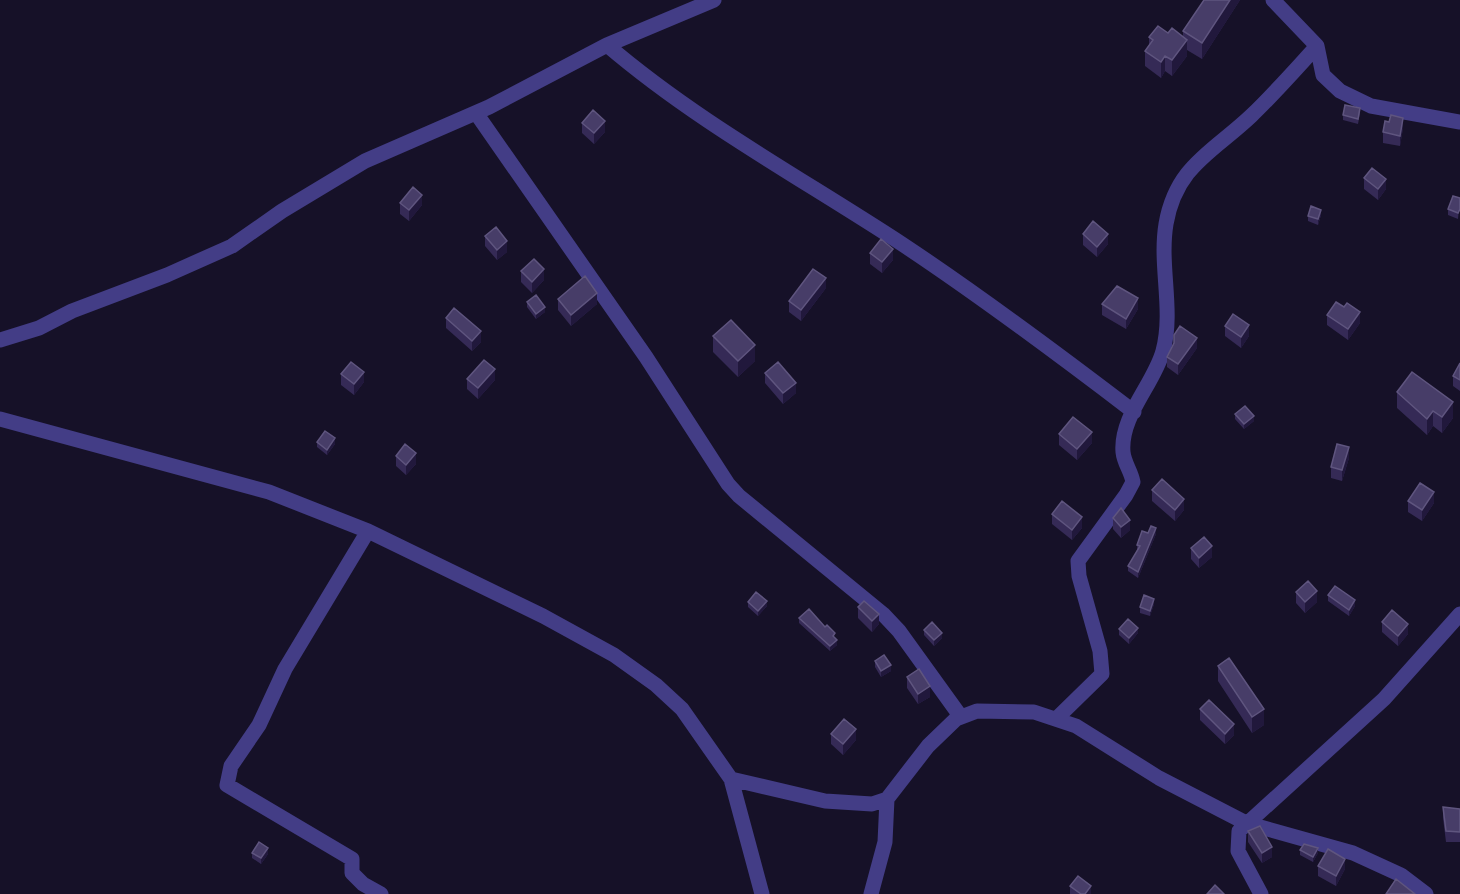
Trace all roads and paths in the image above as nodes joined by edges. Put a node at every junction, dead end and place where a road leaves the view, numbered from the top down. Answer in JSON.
{"nodes":[{"id":1,"x":714,"y":0,"type":"edge"},
{"id":2,"x":1273,"y":0,"type":"edge"},
{"id":3,"x":607,"y":45,"type":"junction"},
{"id":4,"x":1317,"y":46,"type":"junction"},
{"id":5,"x":476,"y":113,"type":"junction"},
{"id":6,"x":1460,"y":122,"type":"edge"},
{"id":7,"x":0,"y":340,"type":"edge"},
{"id":8,"x":1134,"y":412,"type":"junction"},
{"id":9,"x":0,"y":419,"type":"edge"},
{"id":10,"x":368,"y":531,"type":"junction"},
{"id":11,"x":1460,"y":614,"type":"edge"},
{"id":12,"x":961,"y":717,"type":"junction"},
{"id":13,"x":1057,"y":718,"type":"junction"},
{"id":14,"x":731,"y":779,"type":"junction"},
{"id":15,"x":887,"y":799,"type":"junction"},
{"id":16,"x":1246,"y":823,"type":"junction"},
{"id":17,"x":381,"y":894,"type":"edge"},
{"id":18,"x":762,"y":894,"type":"edge"},
{"id":19,"x":871,"y":894,"type":"edge"},
{"id":20,"x":1261,"y":894,"type":"edge"},
{"id":21,"x":1426,"y":894,"type":"edge"}],
"edges":[{"from":1,"to":3,"type":"street"},
{"from":2,"to":4,"type":"street"},
{"from":3,"to":5,"type":"street"},
{"from":3,"to":8,"type":"street"},
{"from":4,"to":6,"type":"street"},
{"from":4,"to":8,"type":"street"},
{"from":5,"to":7,"type":"street"},
{"from":5,"to":12,"type":"street"},
{"from":8,"to":13,"type":"street"},
{"from":9,"to":10,"type":"street"},
{"from":10,"to":14,"type":"street"},
{"from":10,"to":17,"type":"street"},
{"from":11,"to":16,"type":"street"},
{"from":12,"to":13,"type":"street"},
{"from":12,"to":15,"type":"street"},
{"from":13,"to":16,"type":"street"},
{"from":14,"to":15,"type":"street"},
{"from":14,"to":18,"type":"street"},
{"from":15,"to":19,"type":"street"},
{"from":16,"to":20,"type":"street"},
{"from":16,"to":21,"type":"street"}]}
